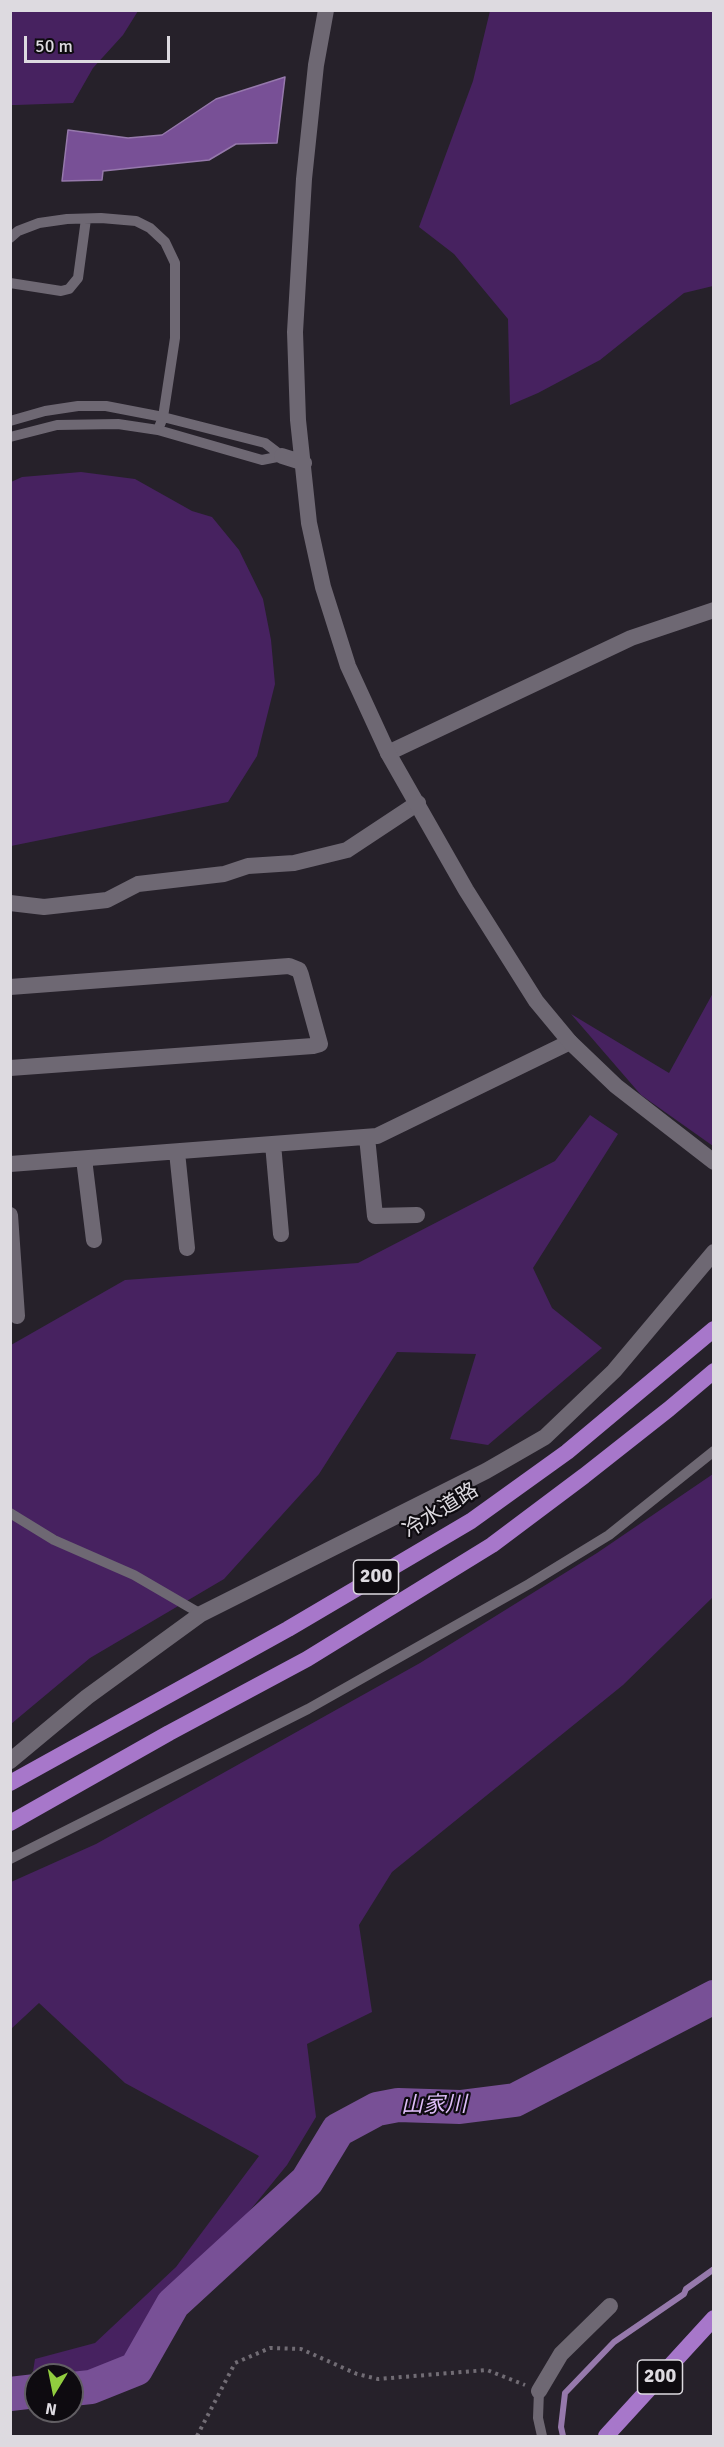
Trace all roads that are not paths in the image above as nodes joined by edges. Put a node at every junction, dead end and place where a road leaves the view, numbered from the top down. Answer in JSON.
{"nodes":[{"id":1,"x":326,"y":10,"type":"edge"},
{"id":2,"x":86,"y":219,"type":"junction"},
{"id":3,"x":10,"y":238,"type":"edge"},
{"id":4,"x":10,"y":283,"type":"edge"},
{"id":5,"x":163,"y":417,"type":"junction"},
{"id":6,"x":10,"y":421,"type":"edge"},
{"id":7,"x":158,"y":430,"type":"junction"},
{"id":8,"x":10,"y":437,"type":"edge"},
{"id":9,"x":282,"y":456,"type":"junction"},
{"id":10,"x":304,"y":463,"type":"junction"},
{"id":11,"x":714,"y":610,"type":"edge"},
{"id":12,"x":388,"y":753,"type":"junction"},
{"id":13,"x":418,"y":803,"type":"junction"},
{"id":14,"x":10,"y":903,"type":"edge"},
{"id":15,"x":10,"y":987,"type":"edge"},
{"id":16,"x":570,"y":1042,"type":"junction"},
{"id":17,"x":10,"y":1068,"type":"edge"},
{"id":18,"x":367,"y":1137,"type":"junction"},
{"id":19,"x":273,"y":1144,"type":"junction"},
{"id":20,"x":177,"y":1152,"type":"junction"},
{"id":21,"x":84,"y":1159,"type":"junction"},
{"id":22,"x":714,"y":1162,"type":"edge"},
{"id":23,"x":10,"y":1164,"type":"edge"},
{"id":24,"x":10,"y":1215,"type":"edge"},
{"id":25,"x":417,"y":1215,"type":"dead end"},
{"id":26,"x":281,"y":1234,"type":"dead end"},
{"id":27,"x":94,"y":1240,"type":"dead end"},
{"id":28,"x":187,"y":1248,"type":"dead end"},
{"id":29,"x":714,"y":1252,"type":"edge"},
{"id":30,"x":12,"y":1278,"type":"edge"},
{"id":31,"x":17,"y":1316,"type":"dead end"},
{"id":32,"x":714,"y":1329,"type":"edge"},
{"id":33,"x":714,"y":1371,"type":"edge"},
{"id":34,"x":714,"y":1451,"type":"edge"},
{"id":35,"x":10,"y":1513,"type":"edge"},
{"id":36,"x":201,"y":1614,"type":"junction"},
{"id":37,"x":10,"y":1761,"type":"edge"},
{"id":38,"x":10,"y":1783,"type":"edge"},
{"id":39,"x":10,"y":1823,"type":"edge"},
{"id":40,"x":10,"y":1859,"type":"edge"},
{"id":41,"x":610,"y":2306,"type":"dead end"},
{"id":42,"x":714,"y":2318,"type":"edge"},
{"id":43,"x":539,"y":2391,"type":"joint"},
{"id":44,"x":542,"y":2436,"type":"edge"},
{"id":45,"x":606,"y":2436,"type":"edge"}],
"edges":[{"from":1,"to":10,"type":"street"},
{"from":2,"to":3,"type":"lane"},
{"from":2,"to":4,"type":"lane"},
{"from":2,"to":5,"type":"lane"},
{"from":5,"to":6,"type":"lane"},
{"from":5,"to":7,"type":"lane"},
{"from":5,"to":9,"type":"lane"},
{"from":7,"to":8,"type":"lane"},
{"from":7,"to":9,"type":"lane"},
{"from":9,"to":10,"type":"street"},
{"from":10,"to":12,"type":"street"},
{"from":11,"to":12,"type":"street"},
{"from":12,"to":13,"type":"street"},
{"from":13,"to":14,"type":"street"},
{"from":13,"to":16,"type":"street"},
{"from":15,"to":17,"type":"street"},
{"from":16,"to":18,"type":"street"},
{"from":16,"to":22,"type":"street"},
{"from":18,"to":19,"type":"street"},
{"from":18,"to":25,"type":"street"},
{"from":19,"to":20,"type":"street"},
{"from":19,"to":26,"type":"street"},
{"from":20,"to":21,"type":"street"},
{"from":20,"to":28,"type":"street"},
{"from":21,"to":23,"type":"street"},
{"from":21,"to":27,"type":"street"},
{"from":24,"to":30,"type":"street"},
{"from":29,"to":36,"type":"street"},
{"from":30,"to":31,"type":"street"},
{"from":32,"to":38,"type":"highway","name":"冷水道路","number":"200"},
{"from":33,"to":39,"type":"highway","number":"200"},
{"from":34,"to":40,"type":"lane"},
{"from":35,"to":36,"type":"lane"},
{"from":36,"to":37,"type":"street"},
{"from":41,"to":43,"type":"street"},
{"from":42,"to":45,"type":"highway","number":"200"},
{"from":43,"to":44,"type":"lane"}]}
